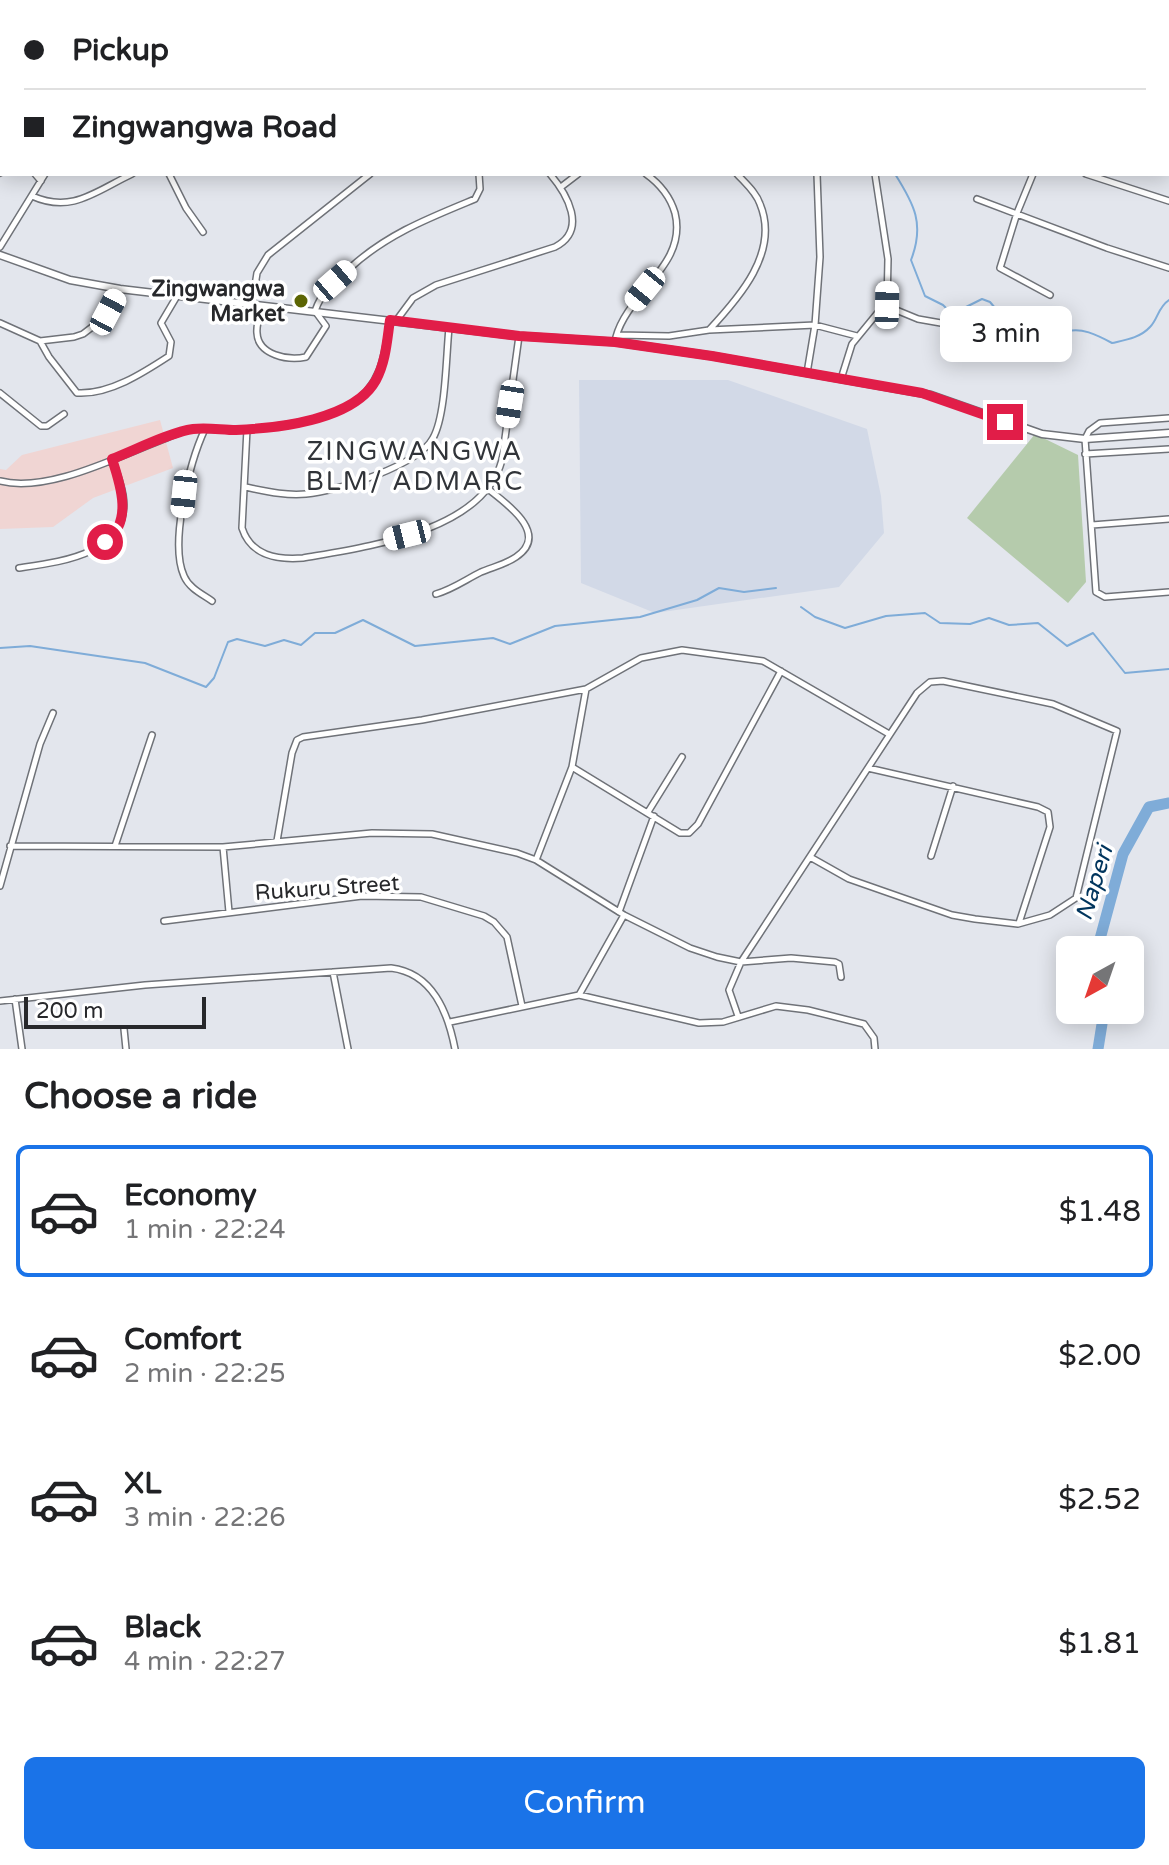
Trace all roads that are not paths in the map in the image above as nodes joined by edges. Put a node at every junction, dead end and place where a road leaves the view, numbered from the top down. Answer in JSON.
{"nodes":[{"id":1,"x":37,"y":176,"type":"edge"},
{"id":2,"x":44,"y":176,"type":"edge"},
{"id":3,"x":128,"y":176,"type":"edge"},
{"id":4,"x":170,"y":176,"type":"edge"},
{"id":5,"x":367,"y":176,"type":"edge"},
{"id":6,"x":479,"y":176,"type":"edge"},
{"id":7,"x":552,"y":176,"type":"edge"},
{"id":8,"x":575,"y":176,"type":"edge"},
{"id":9,"x":648,"y":176,"type":"edge"},
{"id":10,"x":739,"y":176,"type":"edge"},
{"id":11,"x":817,"y":176,"type":"edge"},
{"id":12,"x":875,"y":176,"type":"edge"},
{"id":13,"x":1032,"y":176,"type":"edge"},
{"id":14,"x":1092,"y":176,"type":"edge"},
{"id":15,"x":41,"y":181,"type":"junction"},
{"id":16,"x":561,"y":187,"type":"junction"},
{"id":17,"x":32,"y":196,"type":"junction"},
{"id":18,"x":977,"y":199,"type":"dead end"},
{"id":19,"x":1169,"y":201,"type":"edge"},
{"id":20,"x":1017,"y":213,"type":"junction"},
{"id":21,"x":203,"y":232,"type":"dead end"},
{"id":22,"x":0,"y":247,"type":"edge"},
{"id":23,"x":0,"y":255,"type":"edge"},
{"id":24,"x":1169,"y":268,"type":"edge"},
{"id":25,"x":120,"y":289,"type":"junction"},
{"id":26,"x":1050,"y":295,"type":"dead end"},
{"id":27,"x":177,"y":296,"type":"junction"},
{"id":28,"x":252,"y":305,"type":"junction"},
{"id":29,"x":887,"y":305,"type":"junction"},
{"id":30,"x":262,"y":306,"type":"junction"},
{"id":31,"x":315,"y":311,"type":"junction"},
{"id":32,"x":393,"y":320,"type":"junction"},
{"id":33,"x":0,"y":323,"type":"edge"},
{"id":34,"x":815,"y":325,"type":"junction"},
{"id":35,"x":449,"y":328,"type":"junction"},
{"id":36,"x":709,"y":330,"type":"junction"},
{"id":37,"x":519,"y":336,"type":"junction"},
{"id":38,"x":857,"y":336,"type":"junction"},
{"id":39,"x":616,"y":338,"type":"junction"},
{"id":40,"x":40,"y":341,"type":"junction"},
{"id":41,"x":1007,"y":341,"type":"dead end"},
{"id":42,"x":807,"y":373,"type":"junction"},
{"id":43,"x":841,"y":379,"type":"junction"},
{"id":44,"x":0,"y":393,"type":"edge"},
{"id":45,"x":64,"y":414,"type":"dead end"},
{"id":46,"x":1169,"y":418,"type":"edge"},
{"id":47,"x":205,"y":429,"type":"junction"},
{"id":48,"x":247,"y":429,"type":"junction"},
{"id":49,"x":1169,"y":433,"type":"edge"},
{"id":50,"x":1085,"y":439,"type":"junction"},
{"id":51,"x":1169,"y":449,"type":"edge"},
{"id":52,"x":1085,"y":454,"type":"junction"},
{"id":53,"x":112,"y":459,"type":"junction"},
{"id":54,"x":0,"y":481,"type":"edge"},
{"id":55,"x":245,"y":487,"type":"junction"},
{"id":56,"x":488,"y":489,"type":"junction"},
{"id":57,"x":1169,"y":519,"type":"edge"},
{"id":58,"x":1092,"y":525,"type":"junction"},
{"id":59,"x":19,"y":568,"type":"dead end"},
{"id":60,"x":1169,"y":592,"type":"edge"},
{"id":61,"x":436,"y":594,"type":"dead end"},
{"id":62,"x":212,"y":601,"type":"dead end"},
{"id":63,"x":781,"y":671,"type":"junction"},
{"id":64,"x":586,"y":689,"type":"junction"},
{"id":65,"x":53,"y":713,"type":"dead end"},
{"id":66,"x":889,"y":734,"type":"junction"},
{"id":67,"x":152,"y":735,"type":"dead end"},
{"id":68,"x":682,"y":757,"type":"dead end"},
{"id":69,"x":572,"y":767,"type":"junction"},
{"id":70,"x":868,"y":768,"type":"junction"},
{"id":71,"x":953,"y":786,"type":"junction"},
{"id":72,"x":651,"y":814,"type":"junction"},
{"id":73,"x":277,"y":841,"type":"junction"},
{"id":74,"x":10,"y":846,"type":"junction"},
{"id":75,"x":115,"y":846,"type":"junction"},
{"id":76,"x":223,"y":847,"type":"junction"},
{"id":77,"x":931,"y":856,"type":"dead end"},
{"id":78,"x":810,"y":857,"type":"junction"},
{"id":79,"x":536,"y":860,"type":"junction"},
{"id":80,"x":0,"y":886,"type":"edge"},
{"id":81,"x":229,"y":912,"type":"junction"},
{"id":82,"x":622,"y":913,"type":"junction"},
{"id":83,"x":164,"y":921,"type":"dead end"},
{"id":84,"x":1018,"y":924,"type":"junction"},
{"id":85,"x":741,"y":962,"type":"junction"},
{"id":86,"x":333,"y":972,"type":"junction"},
{"id":87,"x":841,"y":977,"type":"dead end"},
{"id":88,"x":579,"y":995,"type":"junction"},
{"id":89,"x":15,"y":999,"type":"junction"},
{"id":90,"x":0,"y":1001,"type":"edge"},
{"id":91,"x":522,"y":1007,"type":"junction"},
{"id":92,"x":738,"y":1016,"type":"junction"},
{"id":93,"x":450,"y":1022,"type":"junction"},
{"id":94,"x":124,"y":1029,"type":"dead end"},
{"id":95,"x":22,"y":1049,"type":"edge"},
{"id":96,"x":126,"y":1049,"type":"edge"},
{"id":97,"x":348,"y":1049,"type":"edge"},
{"id":98,"x":455,"y":1049,"type":"edge"},
{"id":99,"x":875,"y":1049,"type":"edge"}],
"edges":[{"from":1,"to":15,"type":"street"},
{"from":2,"to":15,"type":"street"},
{"from":3,"to":17,"type":"street"},
{"from":4,"to":21,"type":"street"},
{"from":5,"to":28,"type":"street"},
{"from":6,"to":31,"type":"street"},
{"from":7,"to":16,"type":"street"},
{"from":8,"to":16,"type":"street"},
{"from":9,"to":39,"type":"street"},
{"from":10,"to":36,"type":"street"},
{"from":11,"to":34,"type":"street"},
{"from":12,"to":29,"type":"street"},
{"from":13,"to":20,"type":"street"},
{"from":14,"to":19,"type":"street"},
{"from":15,"to":17,"type":"street"},
{"from":16,"to":32,"type":"street"},
{"from":17,"to":22,"type":"street"},
{"from":18,"to":20,"type":"street"},
{"from":20,"to":24,"type":"street"},
{"from":20,"to":26,"type":"street"},
{"from":23,"to":25,"type":"street"},
{"from":25,"to":27,"type":"street"},
{"from":25,"to":40,"type":"street"},
{"from":27,"to":28,"type":"street"},
{"from":27,"to":40,"type":"street"},
{"from":28,"to":30,"type":"street"},
{"from":29,"to":38,"type":"street"},
{"from":29,"to":41,"type":"street"},
{"from":30,"to":31,"type":"street"},
{"from":30,"to":31,"type":"street"},
{"from":31,"to":32,"type":"street"},
{"from":32,"to":35,"type":"street"},
{"from":32,"to":48,"type":"street"},
{"from":33,"to":40,"type":"street"},
{"from":34,"to":36,"type":"street"},
{"from":34,"to":38,"type":"street"},
{"from":34,"to":42,"type":"street"},
{"from":35,"to":37,"type":"street"},
{"from":35,"to":55,"type":"street"},
{"from":36,"to":39,"type":"street"},
{"from":37,"to":39,"type":"street"},
{"from":37,"to":56,"type":"street"},
{"from":38,"to":43,"type":"street"},
{"from":39,"to":42,"type":"street"},
{"from":42,"to":43,"type":"street"},
{"from":43,"to":50,"type":"street"},
{"from":44,"to":45,"type":"street"},
{"from":46,"to":50,"type":"street"},
{"from":47,"to":48,"type":"street"},
{"from":47,"to":53,"type":"street"},
{"from":47,"to":62,"type":"street"},
{"from":48,"to":55,"type":"street"},
{"from":49,"to":50,"type":"street"},
{"from":50,"to":52,"type":"street"},
{"from":51,"to":52,"type":"street"},
{"from":52,"to":58,"type":"street"},
{"from":53,"to":54,"type":"street"},
{"from":53,"to":59,"type":"street"},
{"from":55,"to":56,"type":"street"},
{"from":56,"to":61,"type":"street"},
{"from":57,"to":58,"type":"street"},
{"from":58,"to":60,"type":"street"},
{"from":63,"to":64,"type":"street"},
{"from":63,"to":66,"type":"street"},
{"from":63,"to":72,"type":"street"},
{"from":64,"to":69,"type":"street"},
{"from":64,"to":73,"type":"street"},
{"from":65,"to":74,"type":"street"},
{"from":66,"to":70,"type":"street"},
{"from":66,"to":84,"type":"street"},
{"from":67,"to":75,"type":"street"},
{"from":68,"to":72,"type":"street"},
{"from":69,"to":72,"type":"street"},
{"from":69,"to":79,"type":"street"},
{"from":70,"to":71,"type":"street"},
{"from":70,"to":78,"type":"street"},
{"from":71,"to":77,"type":"street"},
{"from":71,"to":84,"type":"street"},
{"from":72,"to":82,"type":"street"},
{"from":73,"to":76,"type":"street"},
{"from":73,"to":79,"type":"street"},
{"from":74,"to":75,"type":"street"},
{"from":74,"to":80,"type":"street"},
{"from":75,"to":76,"type":"street"},
{"from":76,"to":81,"type":"street"},
{"from":78,"to":84,"type":"street"},
{"from":78,"to":85,"type":"street"},
{"from":79,"to":82,"type":"street"},
{"from":81,"to":83,"type":"street","name":"Rukuru Street"},
{"from":81,"to":91,"type":"street","name":"Rukuru Street"},
{"from":82,"to":85,"type":"street"},
{"from":82,"to":88,"type":"street"},
{"from":85,"to":87,"type":"street"},
{"from":85,"to":92,"type":"street"},
{"from":86,"to":89,"type":"street"},
{"from":86,"to":93,"type":"street"},
{"from":86,"to":97,"type":"street"},
{"from":88,"to":91,"type":"street"},
{"from":88,"to":92,"type":"street"},
{"from":89,"to":90,"type":"street"},
{"from":89,"to":95,"type":"street"},
{"from":91,"to":93,"type":"street"},
{"from":92,"to":99,"type":"street"},
{"from":93,"to":98,"type":"street"},
{"from":94,"to":96,"type":"street"}]}
